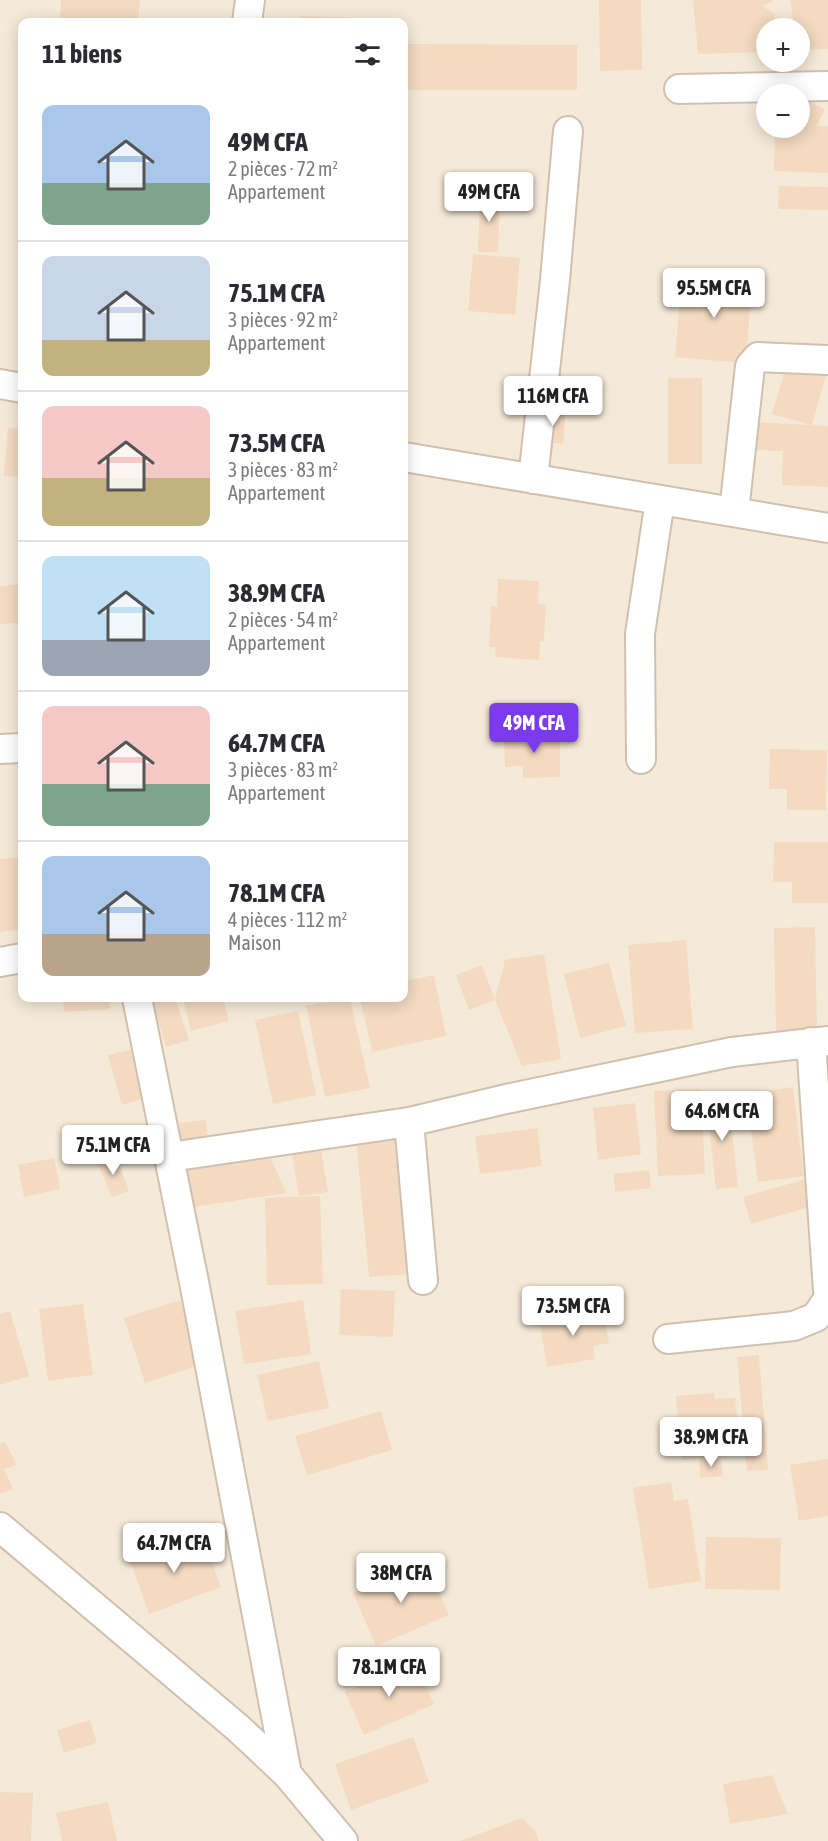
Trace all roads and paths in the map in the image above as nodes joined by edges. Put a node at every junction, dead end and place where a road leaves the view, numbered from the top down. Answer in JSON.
{"nodes":[{"id":1,"x":250,"y":0,"type":"edge"},
{"id":2,"x":248,"y":18,"type":"edge"},
{"id":3,"x":828,"y":86,"type":"edge"},
{"id":4,"x":679,"y":89,"type":"dead end"},
{"id":5,"x":568,"y":131,"type":"dead end"},
{"id":6,"x":828,"y":360,"type":"edge"},
{"id":7,"x":0,"y":384,"type":"edge"},
{"id":8,"x":18,"y":387,"type":"edge"},
{"id":9,"x":408,"y":458,"type":"edge"},
{"id":10,"x":533,"y":479,"type":"junction"},
{"id":11,"x":660,"y":500,"type":"junction"},
{"id":12,"x":734,"y":512,"type":"junction"},
{"id":13,"x":828,"y":528,"type":"edge"},
{"id":14,"x":18,"y":748,"type":"edge"},
{"id":15,"x":0,"y":749,"type":"edge"},
{"id":16,"x":641,"y":759,"type":"dead end"},
{"id":17,"x":18,"y":959,"type":"edge"},
{"id":18,"x":0,"y":962,"type":"edge"},
{"id":19,"x":139,"y":1002,"type":"edge"},
{"id":20,"x":819,"y":1041,"type":"edge"},
{"id":21,"x":409,"y":1122,"type":"junction"},
{"id":22,"x":170,"y":1157,"type":"junction"},
{"id":23,"x":423,"y":1280,"type":"dead end"},
{"id":24,"x":828,"y":1291,"type":"edge"},
{"id":25,"x":828,"y":1299,"type":"edge"},
{"id":26,"x":668,"y":1339,"type":"dead end"},
{"id":27,"x":0,"y":1527,"type":"edge"},
{"id":28,"x":287,"y":1774,"type":"junction"},
{"id":29,"x":342,"y":1841,"type":"edge"}],
"edges":[{"from":1,"to":2,"type":"street"},
{"from":3,"to":4,"type":"street"},
{"from":5,"to":10,"type":"street"},
{"from":6,"to":12,"type":"street"},
{"from":7,"to":8,"type":"street"},
{"from":9,"to":10,"type":"street"},
{"from":10,"to":11,"type":"street"},
{"from":11,"to":12,"type":"street"},
{"from":11,"to":16,"type":"street"},
{"from":12,"to":13,"type":"street"},
{"from":14,"to":15,"type":"street"},
{"from":17,"to":18,"type":"street"},
{"from":19,"to":22,"type":"street"},
{"from":20,"to":21,"type":"street"},
{"from":20,"to":24,"type":"street"},
{"from":21,"to":22,"type":"street"},
{"from":21,"to":23,"type":"street"},
{"from":22,"to":28,"type":"street"},
{"from":25,"to":26,"type":"street"},
{"from":27,"to":28,"type":"street"},
{"from":28,"to":29,"type":"street"}]}
